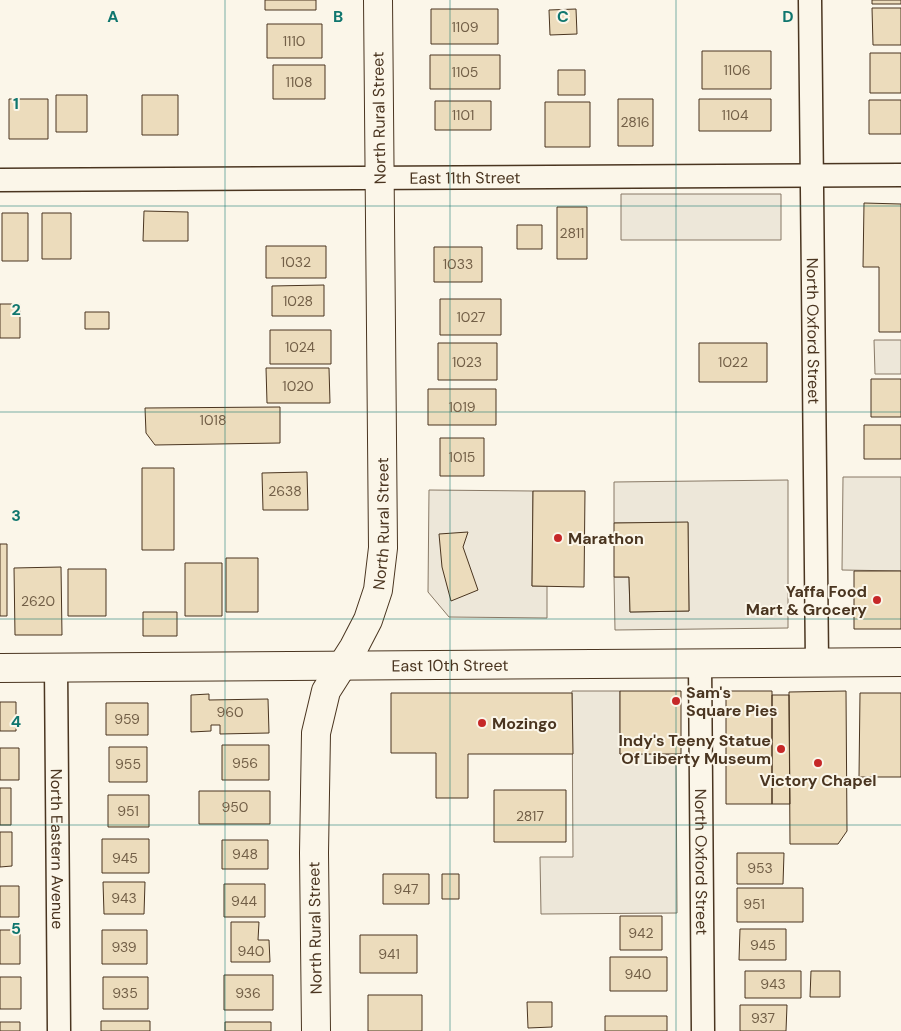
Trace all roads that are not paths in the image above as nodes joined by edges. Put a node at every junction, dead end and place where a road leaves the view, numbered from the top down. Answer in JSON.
{"nodes":[{"id":1,"x":378,"y":0,"type":"edge"},
{"id":2,"x":810,"y":0,"type":"edge"},
{"id":3,"x":812,"y":175,"type":"junction"},
{"id":4,"x":901,"y":175,"type":"edge"},
{"id":5,"x":379,"y":178,"type":"junction"},
{"id":6,"x":0,"y":180,"type":"edge"},
{"id":7,"x":817,"y":662,"type":"junction"},
{"id":8,"x":901,"y":662,"type":"edge"},
{"id":9,"x":700,"y":663,"type":"junction"},
{"id":10,"x":341,"y":666,"type":"junction"},
{"id":11,"x":56,"y":667,"type":"junction"},
{"id":12,"x":0,"y":668,"type":"edge"},
{"id":13,"x":59,"y":1031,"type":"edge"},
{"id":14,"x":316,"y":1031,"type":"edge"},
{"id":15,"x":703,"y":1031,"type":"edge"}],
"edges":[{"from":1,"to":5,"type":"main road","name":"North Rural Street"},
{"from":2,"to":3,"type":"street","name":"North Oxford Street"},
{"from":3,"to":4,"type":"street","name":"East 11th Street"},
{"from":3,"to":5,"type":"street","name":"East 11th Street"},
{"from":3,"to":7,"type":"street","name":"North Oxford Street"},
{"from":5,"to":6,"type":"street","name":"East 11th Street"},
{"from":5,"to":10,"type":"main road","name":"North Rural Street"},
{"from":7,"to":8,"type":"main road","name":"East 10th Street"},
{"from":7,"to":9,"type":"main road","name":"East 10th Street"},
{"from":9,"to":10,"type":"main road","name":"East 10th Street"},
{"from":9,"to":15,"type":"street","name":"North Oxford Street"},
{"from":10,"to":11,"type":"main road","name":"East 10th Street"},
{"from":10,"to":14,"type":"main road","name":"North Rural Street"},
{"from":11,"to":12,"type":"main road","name":"East 10th Street"},
{"from":11,"to":13,"type":"street","name":"North Eastern Avenue"}]}
